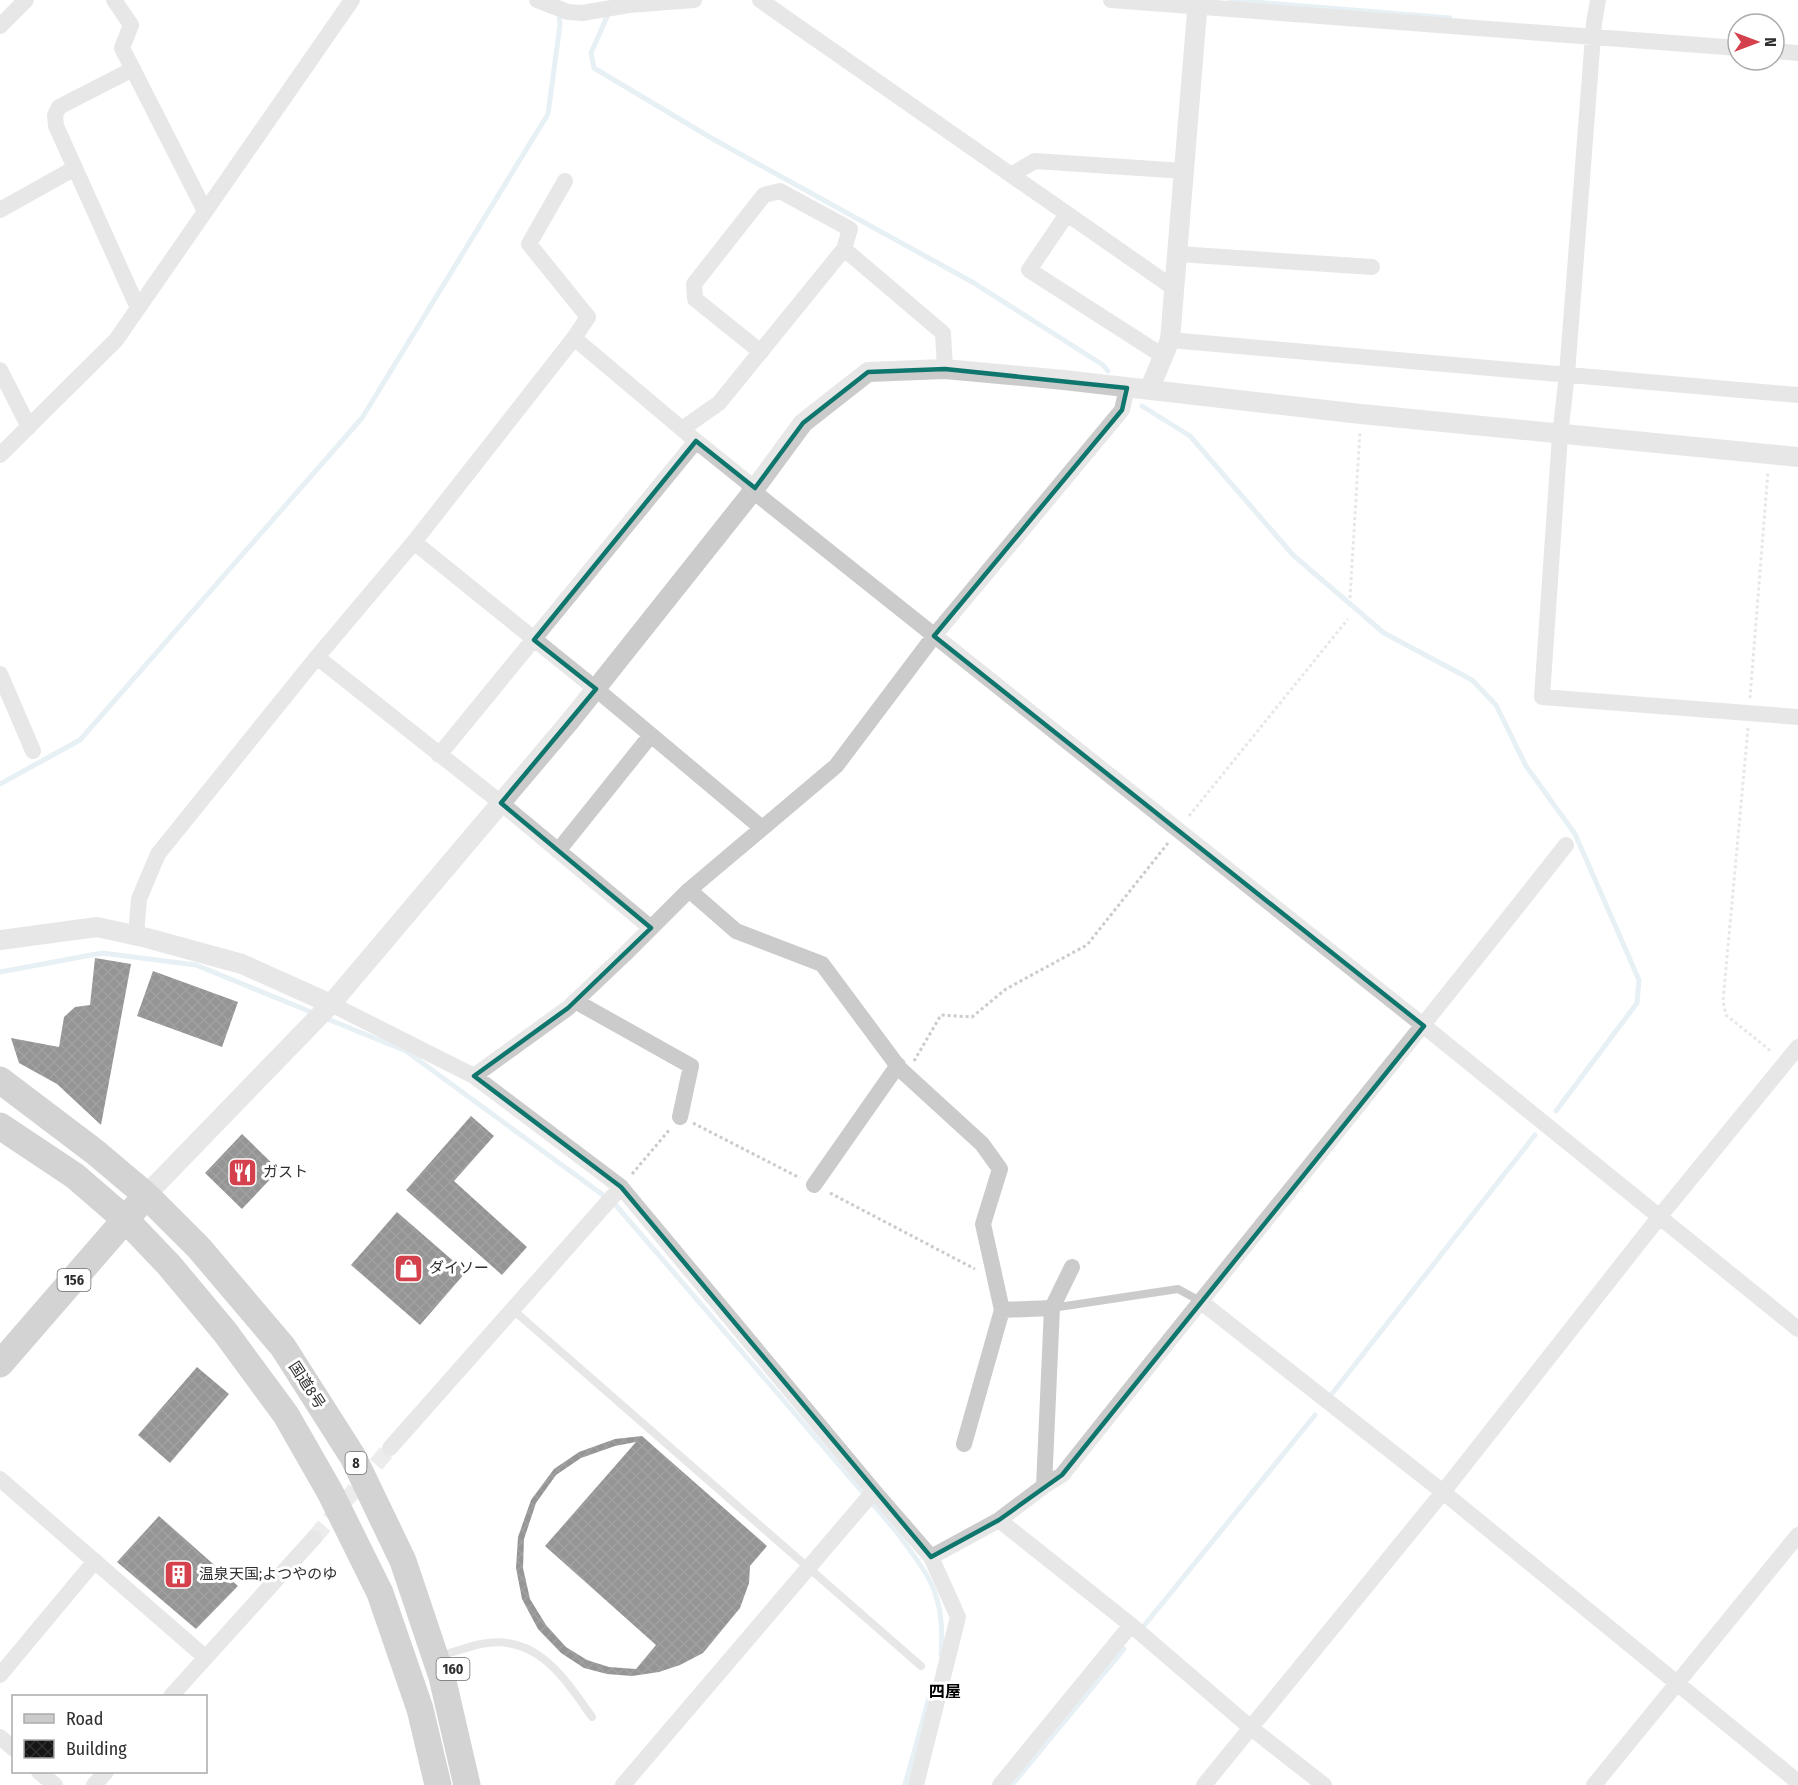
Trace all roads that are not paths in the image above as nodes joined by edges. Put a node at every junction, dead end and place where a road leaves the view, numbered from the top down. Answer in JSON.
{"nodes":[{"id":1,"x":26,"y":0,"type":"edge"},
{"id":2,"x":114,"y":0,"type":"edge"},
{"id":3,"x":352,"y":0,"type":"edge"},
{"id":4,"x":694,"y":0,"type":"edge"},
{"id":5,"x":760,"y":0,"type":"edge"},
{"id":6,"x":1111,"y":0,"type":"edge"},
{"id":7,"x":1598,"y":0,"type":"edge"},
{"id":8,"x":541,"y":2,"type":"edge"},
{"id":9,"x":1198,"y":4,"type":"edge"},
{"id":10,"x":0,"y":26,"type":"edge"},
{"id":11,"x":1593,"y":30,"type":"junction"},
{"id":12,"x":1726,"y":47,"type":"edge"},
{"id":13,"x":133,"y":69,"type":"junction"},
{"id":14,"x":75,"y":168,"type":"junction"},
{"id":15,"x":1184,"y":171,"type":"junction"},
{"id":16,"x":1011,"y":175,"type":"junction"},
{"id":17,"x":565,"y":181,"type":"dead end"},
{"id":18,"x":0,"y":210,"type":"edge"},
{"id":19,"x":205,"y":211,"type":"junction"},
{"id":20,"x":1067,"y":214,"type":"junction"},
{"id":21,"x":844,"y":249,"type":"junction"},
{"id":22,"x":1178,"y":254,"type":"junction"},
{"id":23,"x":1372,"y":267,"type":"dead end"},
{"id":24,"x":1175,"y":289,"type":"junction"},
{"id":25,"x":138,"y":308,"type":"junction"},
{"id":26,"x":574,"y":338,"type":"junction"},
{"id":27,"x":1167,"y":348,"type":"junction"},
{"id":28,"x":761,"y":351,"type":"junction"},
{"id":29,"x":945,"y":369,"type":"junction"},
{"id":30,"x":0,"y":370,"type":"edge"},
{"id":31,"x":1567,"y":374,"type":"junction"},
{"id":32,"x":1127,"y":388,"type":"junction"},
{"id":33,"x":1149,"y":390,"type":"junction"},
{"id":34,"x":1798,"y":395,"type":"edge"},
{"id":35,"x":29,"y":427,"type":"junction"},
{"id":36,"x":682,"y":429,"type":"junction"},
{"id":37,"x":1560,"y":435,"type":"junction"},
{"id":38,"x":696,"y":441,"type":"junction"},
{"id":39,"x":0,"y":455,"type":"edge"},
{"id":40,"x":1798,"y":457,"type":"edge"},
{"id":41,"x":753,"y":491,"type":"junction"},
{"id":42,"x":414,"y":542,"type":"junction"},
{"id":43,"x":934,"y":636,"type":"junction"},
{"id":44,"x":534,"y":640,"type":"junction"},
{"id":45,"x":317,"y":657,"type":"junction"},
{"id":46,"x":0,"y":674,"type":"edge"},
{"id":47,"x":596,"y":689,"type":"junction"},
{"id":48,"x":1798,"y":717,"type":"edge"},
{"id":49,"x":651,"y":735,"type":"junction"},
{"id":50,"x":33,"y":751,"type":"dead end"},
{"id":51,"x":439,"y":755,"type":"junction"},
{"id":52,"x":501,"y":802,"type":"junction"},
{"id":53,"x":762,"y":828,"type":"junction"},
{"id":54,"x":1566,"y":845,"type":"dead end"},
{"id":55,"x":558,"y":851,"type":"junction"},
{"id":56,"x":689,"y":890,"type":"junction"},
{"id":57,"x":651,"y":928,"type":"junction"},
{"id":58,"x":136,"y":935,"type":"junction"},
{"id":59,"x":0,"y":940,"type":"edge"},
{"id":60,"x":575,"y":1001,"type":"junction"},
{"id":61,"x":330,"y":1005,"type":"junction"},
{"id":62,"x":1424,"y":1026,"type":"junction"},
{"id":63,"x":1798,"y":1047,"type":"edge"},
{"id":64,"x":902,"y":1069,"type":"junction"},
{"id":65,"x":474,"y":1076,"type":"junction"},
{"id":66,"x":0,"y":1080,"type":"edge"},
{"id":67,"x":680,"y":1117,"type":"dead end"},
{"id":68,"x":0,"y":1126,"type":"edge"},
{"id":69,"x":814,"y":1185,"type":"dead end"},
{"id":70,"x":621,"y":1187,"type":"junction"},
{"id":71,"x":146,"y":1195,"type":"junction"},
{"id":72,"x":1660,"y":1216,"type":"junction"},
{"id":73,"x":127,"y":1221,"type":"junction"},
{"id":74,"x":1071,"y":1267,"type":"dead end"},
{"id":75,"x":1200,"y":1301,"type":"junction"},
{"id":76,"x":1052,"y":1308,"type":"junction"},
{"id":77,"x":512,"y":1309,"type":"junction"},
{"id":78,"x":1002,"y":1310,"type":"junction"},
{"id":79,"x":1798,"y":1329,"type":"edge"},
{"id":80,"x":0,"y":1364,"type":"edge"},
{"id":81,"x":964,"y":1444,"type":"dead end"},
{"id":82,"x":390,"y":1448,"type":"tunnel mouth"},
{"id":83,"x":0,"y":1479,"type":"edge"},
{"id":84,"x":1044,"y":1486,"type":"junction"},
{"id":85,"x":874,"y":1492,"type":"junction"},
{"id":86,"x":1443,"y":1492,"type":"junction"},
{"id":87,"x":999,"y":1520,"type":"junction"},
{"id":88,"x":1798,"y":1535,"type":"edge"},
{"id":89,"x":314,"y":1538,"type":"tunnel mouth"},
{"id":90,"x":932,"y":1557,"type":"junction"},
{"id":91,"x":95,"y":1561,"type":"junction"},
{"id":92,"x":403,"y":1561,"type":"junction"},
{"id":93,"x":809,"y":1568,"type":"junction"},
{"id":94,"x":1131,"y":1625,"type":"junction"},
{"id":95,"x":449,"y":1653,"type":"junction"},
{"id":96,"x":205,"y":1657,"type":"junction"},
{"id":97,"x":921,"y":1666,"type":"dead end"},
{"id":98,"x":0,"y":1675,"type":"edge"},
{"id":99,"x":1675,"y":1683,"type":"junction"},
{"id":100,"x":172,"y":1695,"type":"edge"},
{"id":101,"x":592,"y":1717,"type":"dead end"},
{"id":102,"x":1251,"y":1728,"type":"junction"},
{"id":103,"x":0,"y":1737,"type":"edge"},
{"id":104,"x":12,"y":1747,"type":"edge"},
{"id":105,"x":40,"y":1773,"type":"edge"},
{"id":106,"x":105,"y":1773,"type":"edge"},
{"id":107,"x":1798,"y":1782,"type":"edge"},
{"id":108,"x":54,"y":1785,"type":"edge"},
{"id":109,"x":94,"y":1785,"type":"edge"},
{"id":110,"x":438,"y":1785,"type":"edge"},
{"id":111,"x":467,"y":1785,"type":"edge"},
{"id":112,"x":483,"y":1785,"type":"edge"},
{"id":113,"x":623,"y":1785,"type":"edge"},
{"id":114,"x":916,"y":1785,"type":"edge"},
{"id":115,"x":1000,"y":1785,"type":"edge"},
{"id":116,"x":1204,"y":1785,"type":"edge"},
{"id":117,"x":1324,"y":1785,"type":"edge"},
{"id":118,"x":1594,"y":1785,"type":"edge"}],
"edges":[{"from":1,"to":10,"type":"street"},
{"from":2,"to":13,"type":"street"},
{"from":3,"to":19,"type":"street"},
{"from":4,"to":8,"type":"street"},
{"from":5,"to":16,"type":"street"},
{"from":6,"to":9,"type":"street"},
{"from":7,"to":11,"type":"street"},
{"from":9,"to":11,"type":"street"},
{"from":9,"to":15,"type":"street"},
{"from":11,"to":12,"type":"street"},
{"from":11,"to":31,"type":"street"},
{"from":13,"to":14,"type":"street"},
{"from":13,"to":19,"type":"street"},
{"from":14,"to":18,"type":"street"},
{"from":14,"to":25,"type":"street"},
{"from":15,"to":16,"type":"street"},
{"from":15,"to":22,"type":"street"},
{"from":16,"to":20,"type":"street"},
{"from":17,"to":26,"type":"street"},
{"from":19,"to":25,"type":"street"},
{"from":20,"to":24,"type":"street"},
{"from":20,"to":27,"type":"street"},
{"from":21,"to":28,"type":"street"},
{"from":21,"to":28,"type":"street"},
{"from":21,"to":29,"type":"street"},
{"from":22,"to":23,"type":"street"},
{"from":22,"to":24,"type":"street"},
{"from":24,"to":27,"type":"street"},
{"from":25,"to":35,"type":"street"},
{"from":26,"to":36,"type":"street"},
{"from":26,"to":42,"type":"street"},
{"from":27,"to":31,"type":"street"},
{"from":27,"to":33,"type":"street"},
{"from":28,"to":36,"type":"street"},
{"from":29,"to":32,"type":"street"},
{"from":29,"to":41,"type":"street"},
{"from":30,"to":35,"type":"street"},
{"from":31,"to":34,"type":"street"},
{"from":31,"to":37,"type":"street"},
{"from":32,"to":33,"type":"street"},
{"from":32,"to":43,"type":"street"},
{"from":33,"to":37,"type":"street"},
{"from":35,"to":39,"type":"street"},
{"from":36,"to":38,"type":"street"},
{"from":37,"to":40,"type":"street"},
{"from":37,"to":48,"type":"street"},
{"from":38,"to":41,"type":"street"},
{"from":38,"to":44,"type":"street"},
{"from":41,"to":43,"type":"street"},
{"from":41,"to":47,"type":"street"},
{"from":42,"to":44,"type":"street"},
{"from":42,"to":45,"type":"street"},
{"from":43,"to":53,"type":"street"},
{"from":43,"to":62,"type":"street"},
{"from":44,"to":47,"type":"street"},
{"from":44,"to":51,"type":"street"},
{"from":45,"to":51,"type":"street"},
{"from":45,"to":58,"type":"street"},
{"from":46,"to":50,"type":"street"},
{"from":47,"to":49,"type":"street"},
{"from":47,"to":52,"type":"street"},
{"from":49,"to":53,"type":"street"},
{"from":49,"to":55,"type":"street"},
{"from":51,"to":52,"type":"street"},
{"from":52,"to":55,"type":"street"},
{"from":52,"to":61,"type":"street"},
{"from":53,"to":56,"type":"street"},
{"from":54,"to":62,"type":"street"},
{"from":55,"to":57,"type":"street"},
{"from":56,"to":57,"type":"street"},
{"from":56,"to":64,"type":"street"},
{"from":57,"to":60,"type":"street"},
{"from":58,"to":59,"type":"street"},
{"from":58,"to":61,"type":"street"},
{"from":60,"to":65,"type":"street"},
{"from":60,"to":67,"type":"street"},
{"from":61,"to":65,"type":"street"},
{"from":61,"to":71,"type":"street"},
{"from":62,"to":72,"type":"street"},
{"from":62,"to":75,"type":"street"},
{"from":63,"to":72,"type":"street"},
{"from":64,"to":69,"type":"street"},
{"from":64,"to":78,"type":"street"},
{"from":65,"to":70,"type":"street"},
{"from":66,"to":71,"type":"highway","name":"国道8号","number":"8"},
{"from":68,"to":73,"type":"highway","number":"8"},
{"from":70,"to":77,"type":"street"},
{"from":70,"to":85,"type":"street"},
{"from":71,"to":73,"type":"highway","number":"156"},
{"from":71,"to":92,"type":"highway","name":"国道8号","number":"8"},
{"from":72,"to":79,"type":"street"},
{"from":72,"to":86,"type":"street"},
{"from":73,"to":80,"type":"highway","number":"156"},
{"from":73,"to":110,"type":"highway","number":"8"},
{"from":74,"to":76,"type":"street"},
{"from":75,"to":76,"type":"lane"},
{"from":75,"to":84,"type":"street"},
{"from":75,"to":86,"type":"street"},
{"from":76,"to":78,"type":"street"},
{"from":76,"to":84,"type":"street"},
{"from":77,"to":82,"type":"street"},
{"from":77,"to":93,"type":"lane"},
{"from":78,"to":81,"type":"street"},
{"from":83,"to":91,"type":"street"},
{"from":84,"to":87,"type":"street"},
{"from":85,"to":90,"type":"street"},
{"from":85,"to":93,"type":"street"},
{"from":86,"to":99,"type":"street"},
{"from":86,"to":102,"type":"street"},
{"from":87,"to":90,"type":"street"},
{"from":87,"to":94,"type":"street"},
{"from":88,"to":99,"type":"street"},
{"from":89,"to":96,"type":"street"},
{"from":90,"to":114,"type":"street"},
{"from":91,"to":96,"type":"street"},
{"from":91,"to":98,"type":"street"},
{"from":92,"to":95,"type":"highway","number":"160"},
{"from":92,"to":111,"type":"highway","name":"国道8号","number":"8"},
{"from":93,"to":97,"type":"lane"},
{"from":93,"to":113,"type":"street"},
{"from":94,"to":102,"type":"street"},
{"from":94,"to":115,"type":"street"},
{"from":95,"to":101,"type":"lane"},
{"from":95,"to":112,"type":"highway","number":"160"},
{"from":96,"to":100,"type":"street"},
{"from":99,"to":107,"type":"street"},
{"from":99,"to":118,"type":"street"},
{"from":102,"to":116,"type":"street"},
{"from":102,"to":117,"type":"street"},
{"from":103,"to":104,"type":"street"},
{"from":105,"to":108,"type":"street"},
{"from":106,"to":109,"type":"street"}]}
